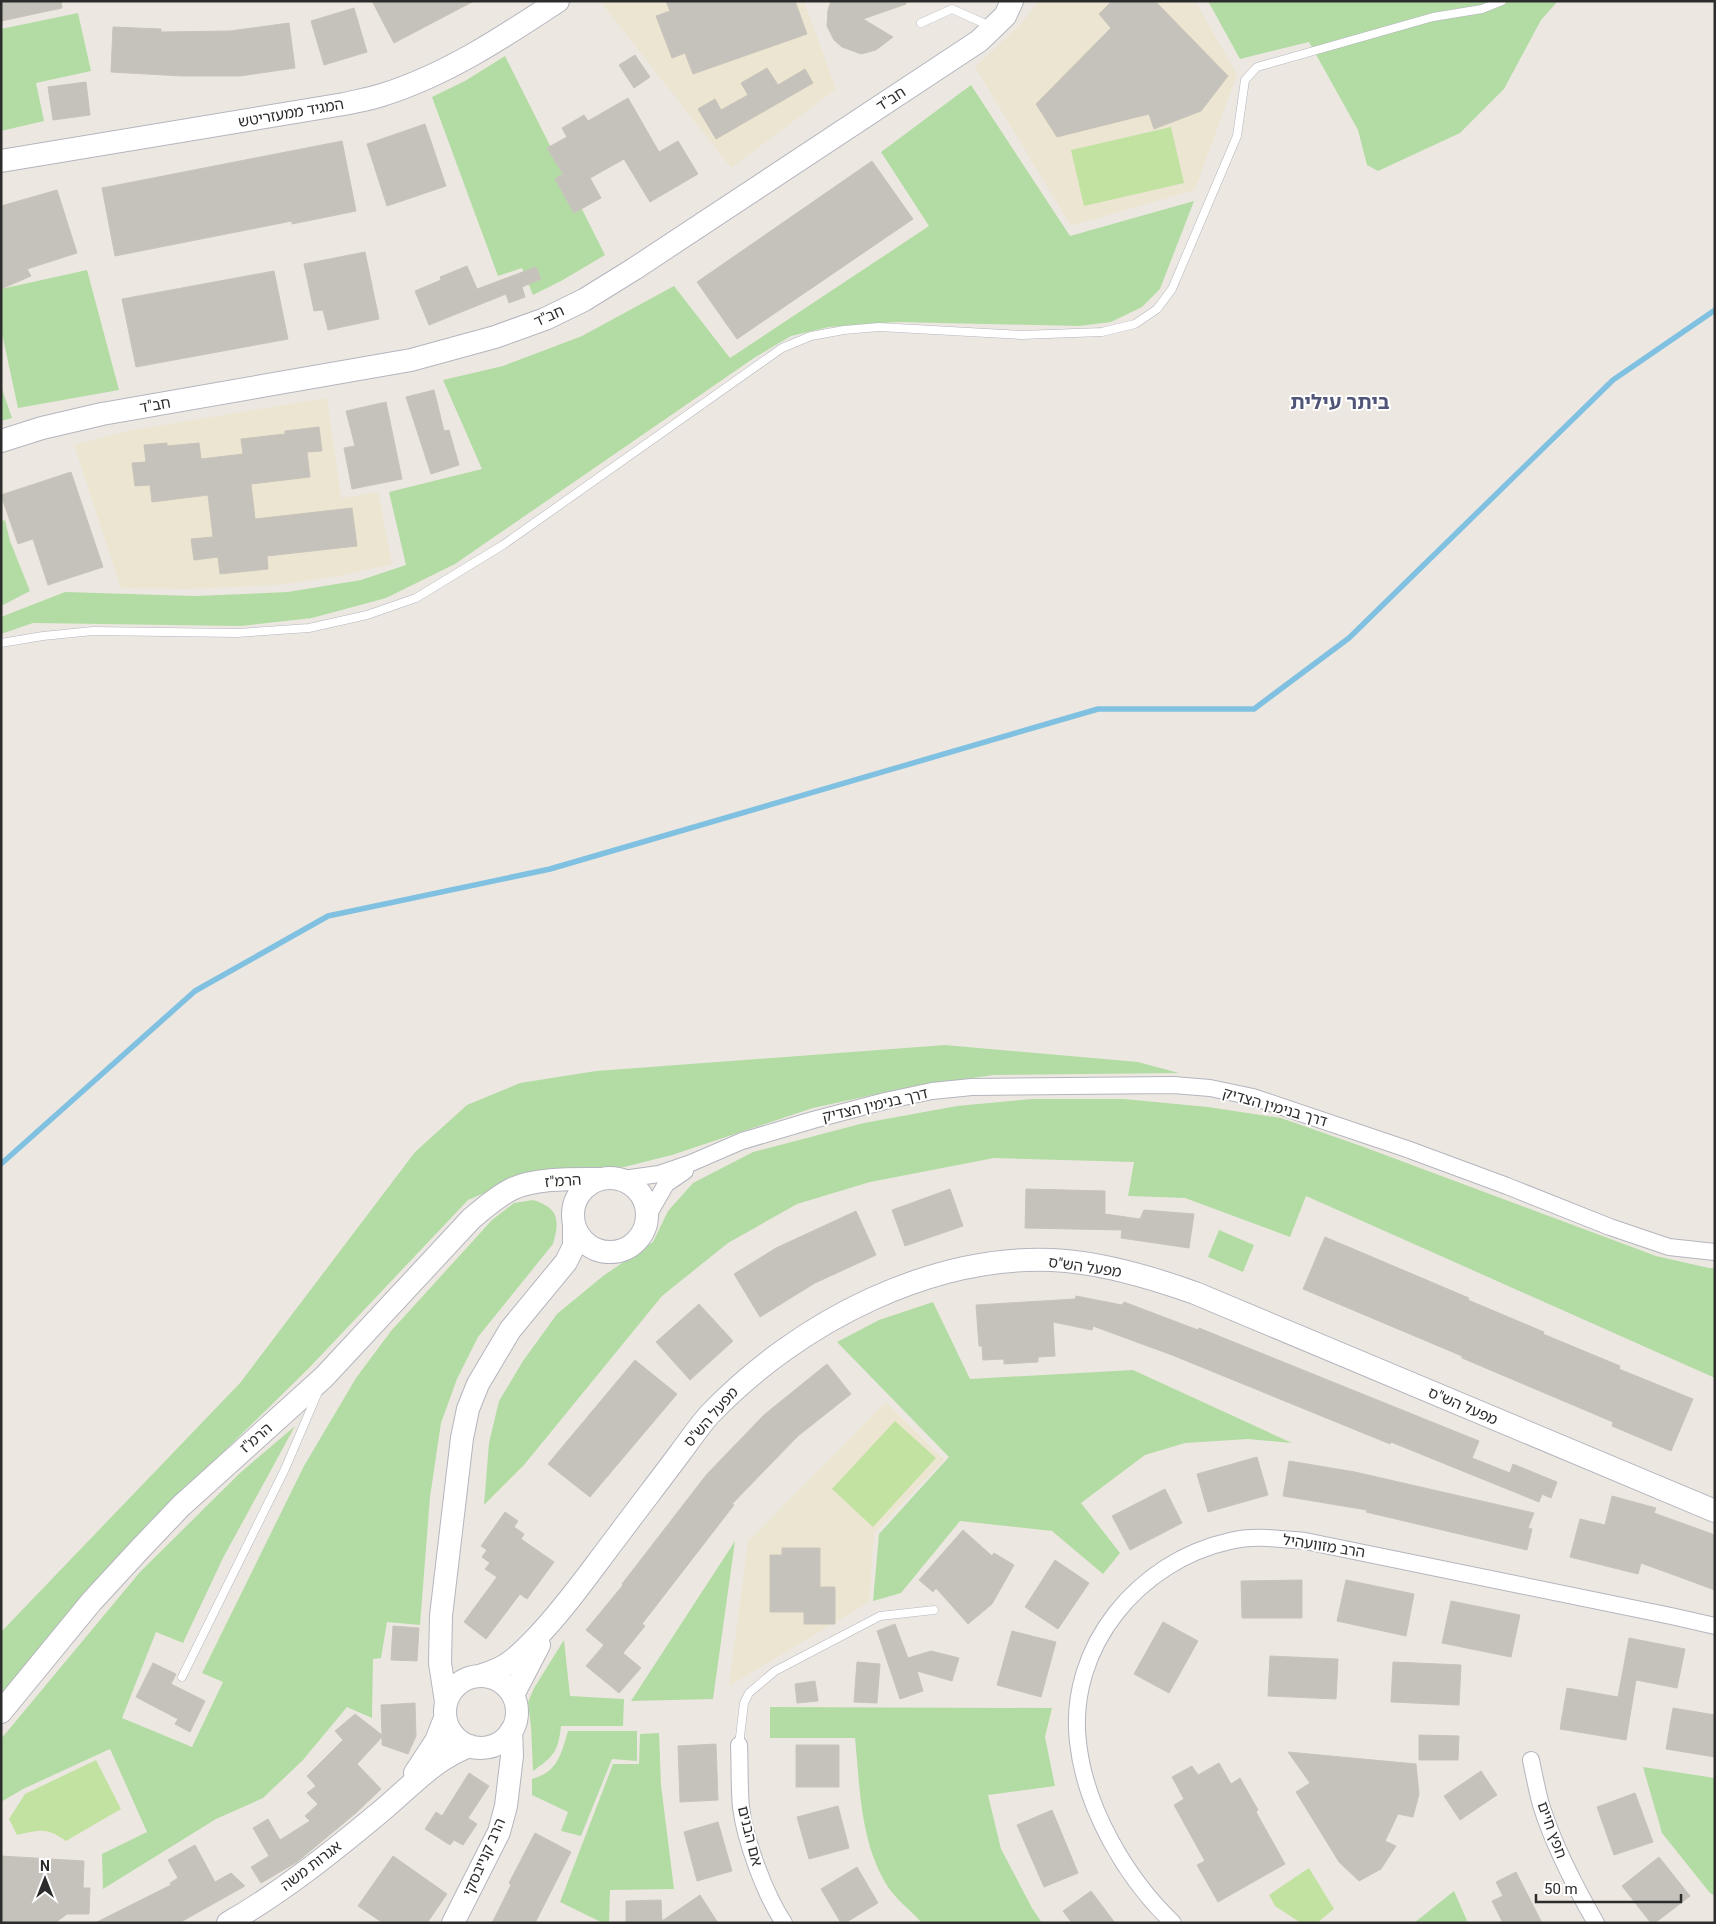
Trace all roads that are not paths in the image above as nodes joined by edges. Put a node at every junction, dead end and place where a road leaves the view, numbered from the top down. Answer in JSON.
{"nodes":[{"id":1,"x":558,"y":1,"type":"edge"},
{"id":2,"x":1012,"y":1,"type":"edge"},
{"id":3,"x":1502,"y":1,"type":"edge"},
{"id":4,"x":920,"y":23,"type":"dead end"},
{"id":5,"x":993,"y":28,"type":"junction"},
{"id":6,"x":1,"y":161,"type":"edge"},
{"id":7,"x":1,"y":441,"type":"edge"},
{"id":8,"x":1,"y":643,"type":"edge"},
{"id":9,"x":704,"y":1158,"type":"junction"},
{"id":10,"x":598,"y":1179,"type":"junction"},
{"id":11,"x":623,"y":1180,"type":"junction"},
{"id":12,"x":528,"y":1184,"type":"junction"},
{"id":13,"x":647,"y":1217,"type":"junction"},
{"id":14,"x":573,"y":1220,"type":"junction"},
{"id":15,"x":605,"y":1252,"type":"junction"},
{"id":16,"x":1715,"y":1252,"type":"edge"},
{"id":17,"x":528,"y":1307,"type":"junction"},
{"id":18,"x":324,"y":1377,"type":"junction"},
{"id":19,"x":1715,"y":1511,"type":"edge"},
{"id":20,"x":934,"y":1610,"type":"dead end"},
{"id":21,"x":441,"y":1616,"type":"junction"},
{"id":22,"x":553,"y":1620,"type":"junction"},
{"id":23,"x":1715,"y":1626,"type":"edge"},
{"id":24,"x":476,"y":1676,"type":"junction"},
{"id":25,"x":182,"y":1677,"type":"dead end"},
{"id":26,"x":513,"y":1695,"type":"junction"},
{"id":27,"x":445,"y":1710,"type":"junction"},
{"id":28,"x":1,"y":1712,"type":"edge"},
{"id":29,"x":511,"y":1731,"type":"junction"},
{"id":30,"x":739,"y":1745,"type":"joint"},
{"id":31,"x":476,"y":1747,"type":"junction"},
{"id":32,"x":1531,"y":1760,"type":"dead end"},
{"id":33,"x":508,"y":1790,"type":"junction"},
{"id":34,"x":391,"y":1803,"type":"junction"},
{"id":35,"x":228,"y":1923,"type":"edge"},
{"id":36,"x":453,"y":1923,"type":"edge"},
{"id":37,"x":784,"y":1923,"type":"edge"},
{"id":38,"x":1173,"y":1923,"type":"edge"},
{"id":39,"x":1596,"y":1923,"type":"edge"}],
"edges":[{"from":1,"to":6,"type":"street","name":"המגיד ממעזריטש"},
{"from":2,"to":5,"type":"street","name":"חב\"ד"},
{"from":3,"to":8,"type":"lane"},
{"from":4,"to":5,"type":"lane"},
{"from":5,"to":7,"type":"street","name":"חב\"ד"},
{"from":9,"to":11,"type":"street"},
{"from":9,"to":13,"type":"street"},
{"from":9,"to":16,"type":"street","name":"דרך בנימין הצדיק"},
{"from":10,"to":11,"type":"street"},
{"from":10,"to":12,"type":"street","name":"הרמ\"ז"},
{"from":10,"to":14,"type":"street"},
{"from":11,"to":13,"type":"street"},
{"from":12,"to":14,"type":"street","name":"הרמ\"ז"},
{"from":12,"to":18,"type":"street","name":"הרמ\"ז"},
{"from":13,"to":15,"type":"street"},
{"from":14,"to":15,"type":"street"},
{"from":14,"to":17,"type":"street"},
{"from":15,"to":17,"type":"street"},
{"from":17,"to":21,"type":"street"},
{"from":18,"to":25,"type":"lane"},
{"from":18,"to":28,"type":"street","name":"הרמ\"ז"},
{"from":19,"to":22,"type":"street","name":"מפעל הש\"ס"},
{"from":20,"to":30,"type":"lane"},
{"from":21,"to":24,"type":"street"},
{"from":21,"to":27,"type":"street"},
{"from":22,"to":24,"type":"street","name":"מפעל הש\"ס"},
{"from":22,"to":26,"type":"street","name":"מפעל הש\"ס"},
{"from":23,"to":38,"type":"street","name":"הרב מזוועהיל"},
{"from":24,"to":26,"type":"street"},
{"from":24,"to":27,"type":"street"},
{"from":26,"to":29,"type":"street"},
{"from":27,"to":31,"type":"street"},
{"from":27,"to":34,"type":"street","name":"אגרות משה"},
{"from":29,"to":31,"type":"street"},
{"from":29,"to":33,"type":"street","name":"הרב קנייבסקי"},
{"from":30,"to":37,"type":"street","name":"אם הבנים"},
{"from":31,"to":33,"type":"street","name":"הרב קנייבסקי"},
{"from":31,"to":34,"type":"street","name":"אגרות משה"},
{"from":32,"to":39,"type":"street","name":"חפץ חיים"},
{"from":33,"to":36,"type":"street","name":"הרב קנייבסקי"},
{"from":34,"to":35,"type":"street","name":"אגרות משה"}]}
